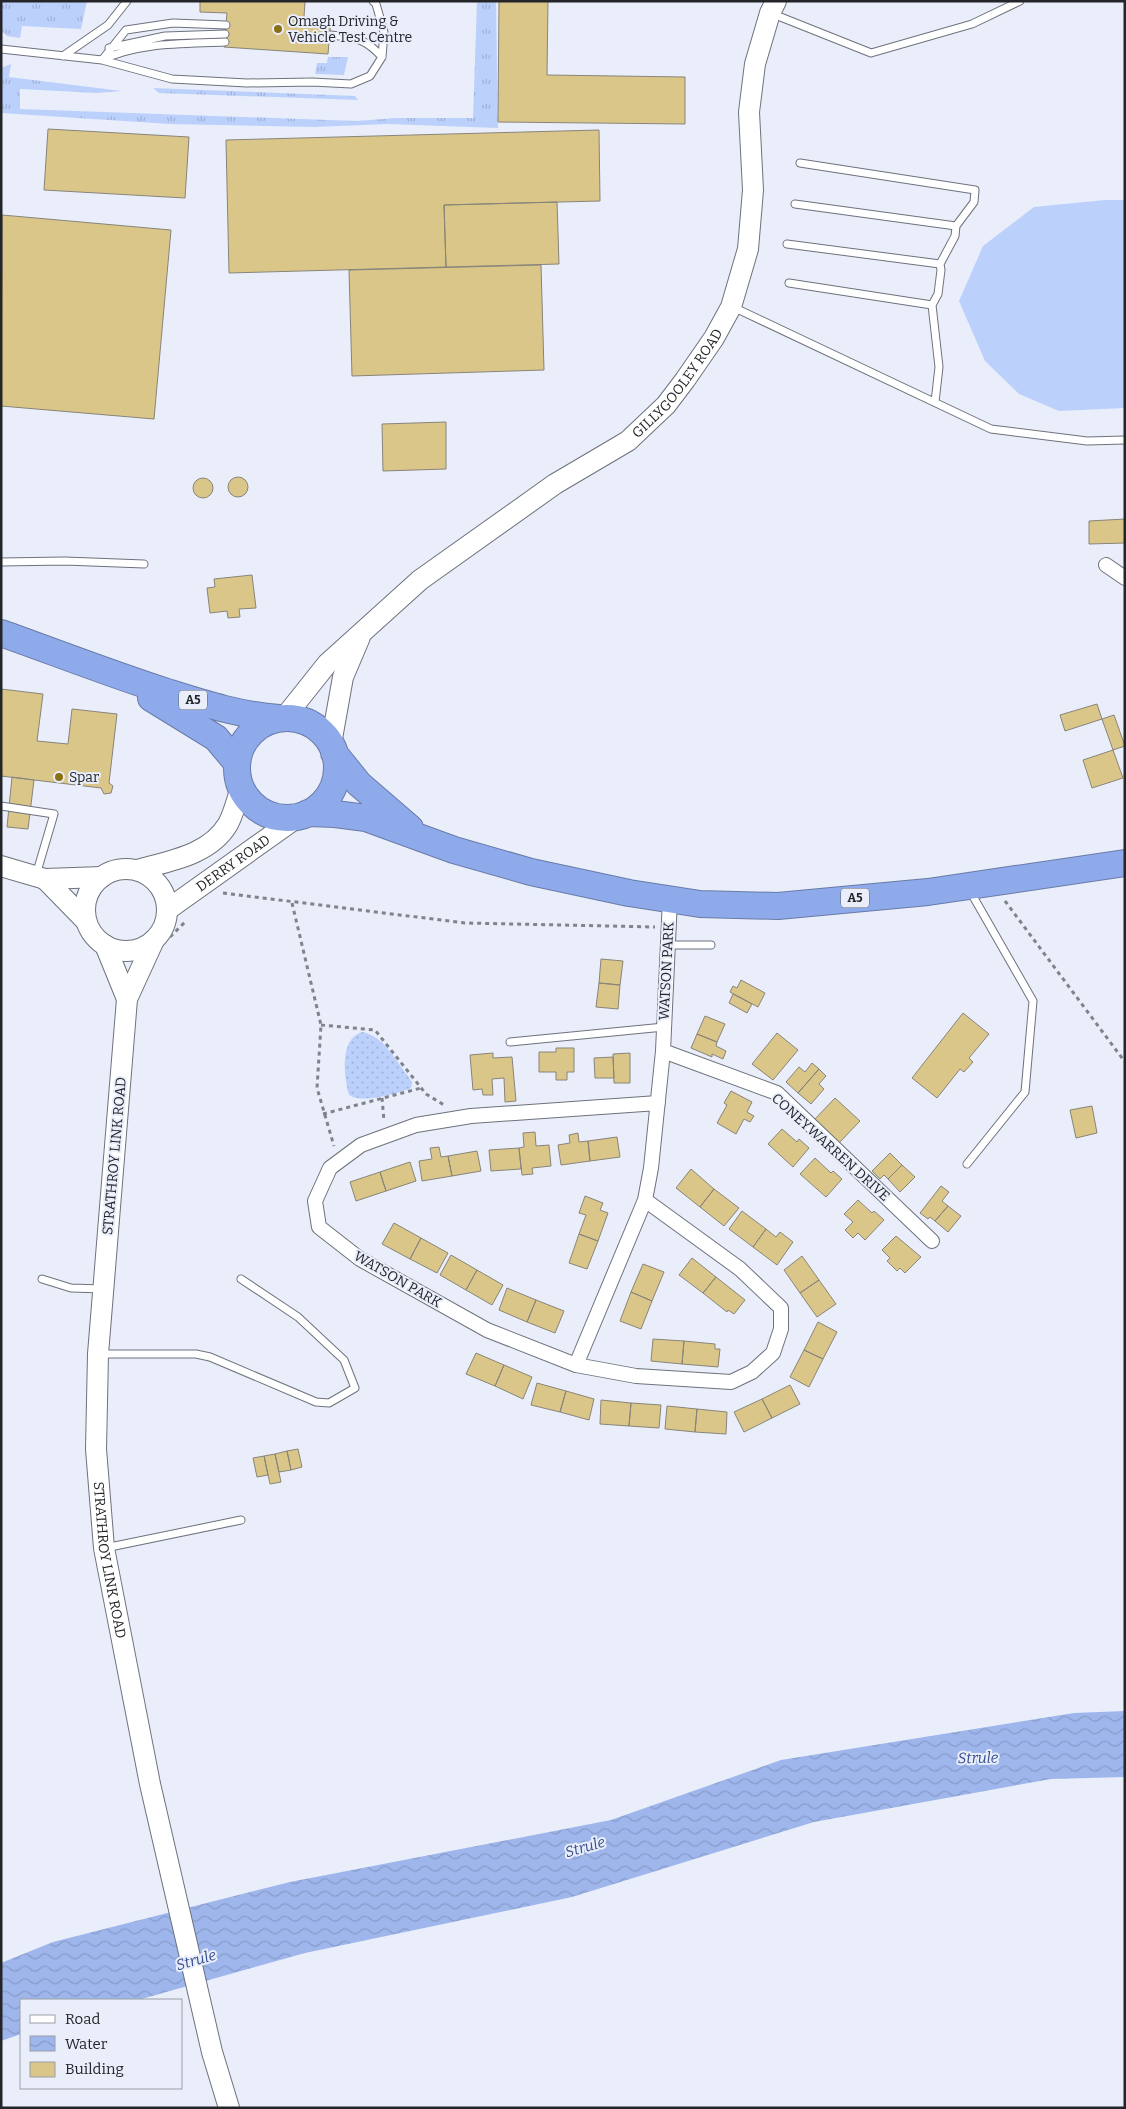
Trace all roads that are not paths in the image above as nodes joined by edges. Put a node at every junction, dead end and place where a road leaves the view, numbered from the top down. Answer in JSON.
{"nodes":[{"id":1,"x":127,"y":1,"type":"edge"},
{"id":2,"x":373,"y":1,"type":"edge"},
{"id":3,"x":1020,"y":1,"type":"edge"},
{"id":4,"x":773,"y":7,"type":"edge"},
{"id":5,"x":226,"y":25,"type":"dead end"},
{"id":6,"x":225,"y":34,"type":"dead end"},
{"id":7,"x":330,"y":35,"type":"dead end"},
{"id":8,"x":225,"y":42,"type":"dead end"},
{"id":9,"x":109,"y":48,"type":"junction"},
{"id":10,"x":1,"y":49,"type":"edge"},
{"id":11,"x":63,"y":56,"type":"junction"},
{"id":12,"x":382,"y":57,"type":"junction"},
{"id":13,"x":102,"y":60,"type":"junction"},
{"id":14,"x":800,"y":163,"type":"dead end"},
{"id":15,"x":795,"y":204,"type":"dead end"},
{"id":16,"x":956,"y":226,"type":"junction"},
{"id":17,"x":787,"y":244,"type":"dead end"},
{"id":18,"x":940,"y":264,"type":"junction"},
{"id":19,"x":789,"y":284,"type":"dead end"},
{"id":20,"x":932,"y":305,"type":"junction"},
{"id":21,"x":731,"y":307,"type":"junction"},
{"id":22,"x":935,"y":402,"type":"junction"},
{"id":23,"x":1125,"y":440,"type":"edge"},
{"id":24,"x":1,"y":562,"type":"edge"},
{"id":25,"x":144,"y":564,"type":"dead end"},
{"id":26,"x":1106,"y":566,"type":"dead end"},
{"id":27,"x":1125,"y":578,"type":"edge"},
{"id":28,"x":1,"y":633,"type":"edge"},
{"id":29,"x":362,"y":633,"type":"junction"},
{"id":30,"x":109,"y":674,"type":"junction"},
{"id":31,"x":281,"y":718,"type":"junction"},
{"id":32,"x":332,"y":748,"type":"junction"},
{"id":33,"x":239,"y":775,"type":"junction"},
{"id":34,"x":1,"y":806,"type":"edge"},
{"id":35,"x":304,"y":814,"type":"junction"},
{"id":36,"x":422,"y":837,"type":"junction"},
{"id":37,"x":1125,"y":863,"type":"edge"},
{"id":38,"x":1,"y":866,"type":"edge"},
{"id":39,"x":138,"y":870,"type":"junction"},
{"id":40,"x":40,"y":877,"type":"junction"},
{"id":41,"x":102,"y":877,"type":"junction"},
{"id":42,"x":967,"y":886,"type":"junction"},
{"id":43,"x":670,"y":899,"type":"junction"},
{"id":44,"x":167,"y":910,"type":"junction"},
{"id":45,"x":86,"y":921,"type":"junction"},
{"id":46,"x":154,"y":940,"type":"junction"},
{"id":47,"x":105,"y":945,"type":"junction"},
{"id":48,"x":668,"y":945,"type":"junction"},
{"id":49,"x":711,"y":946,"type":"dead end"},
{"id":50,"x":127,"y":999,"type":"junction"},
{"id":51,"x":664,"y":1027,"type":"junction"},
{"id":52,"x":510,"y":1042,"type":"dead end"},
{"id":53,"x":663,"y":1050,"type":"junction"},
{"id":54,"x":658,"y":1103,"type":"junction"},
{"id":55,"x":967,"y":1164,"type":"dead end"},
{"id":56,"x":644,"y":1200,"type":"junction"},
{"id":57,"x":932,"y":1241,"type":"dead end"},
{"id":58,"x":42,"y":1279,"type":"dead end"},
{"id":59,"x":241,"y":1279,"type":"dead end"},
{"id":60,"x":103,"y":1289,"type":"junction"},
{"id":61,"x":98,"y":1354,"type":"junction"},
{"id":62,"x":576,"y":1365,"type":"junction"},
{"id":63,"x":241,"y":1520,"type":"dead end"},
{"id":64,"x":104,"y":1548,"type":"junction"},
{"id":65,"x":229,"y":2108,"type":"edge"}],
"edges":[{"from":1,"to":11,"type":"lane"},
{"from":2,"to":12,"type":"lane"},
{"from":3,"to":4,"type":"lane"},
{"from":4,"to":21,"type":"main road","name":"GILLYGOOLEY ROAD"},
{"from":5,"to":9,"type":"lane"},
{"from":6,"to":9,"type":"lane"},
{"from":7,"to":12,"type":"lane"},
{"from":8,"to":13,"type":"lane"},
{"from":9,"to":13,"type":"lane"},
{"from":10,"to":11,"type":"lane"},
{"from":11,"to":13,"type":"lane"},
{"from":12,"to":13,"type":"lane"},
{"from":14,"to":16,"type":"lane"},
{"from":15,"to":16,"type":"lane"},
{"from":16,"to":18,"type":"lane"},
{"from":17,"to":18,"type":"lane"},
{"from":18,"to":20,"type":"lane"},
{"from":19,"to":20,"type":"lane"},
{"from":20,"to":22,"type":"lane"},
{"from":21,"to":22,"type":"lane"},
{"from":21,"to":29,"type":"main road","name":"GILLYGOOLEY ROAD"},
{"from":22,"to":23,"type":"lane"},
{"from":24,"to":25,"type":"lane"},
{"from":26,"to":27,"type":"street"},
{"from":28,"to":30,"type":"highway","number":"A5"},
{"from":29,"to":31,"type":"main road","name":"GILLYGOOLEY ROAD"},
{"from":29,"to":32,"type":"main road","name":"GILLYGOOLEY ROAD"},
{"from":30,"to":31,"type":"highway","number":"A5"},
{"from":30,"to":33,"type":"highway","number":"A5"},
{"from":31,"to":32,"type":"highway","number":"A5"},
{"from":31,"to":33,"type":"highway"},
{"from":32,"to":35,"type":"highway"},
{"from":32,"to":36,"type":"highway","number":"A5"},
{"from":33,"to":35,"type":"highway","number":"A5"},
{"from":33,"to":39,"type":"main road"},
{"from":34,"to":40,"type":"lane"},
{"from":35,"to":36,"type":"highway","number":"A5"},
{"from":35,"to":44,"type":"main road","name":"DERRY ROAD"},
{"from":36,"to":43,"type":"highway","number":"A5"},
{"from":37,"to":42,"type":"highway","number":"A5"},
{"from":38,"to":40,"type":"main road"},
{"from":39,"to":41,"type":"main road"},
{"from":39,"to":44,"type":"main road"},
{"from":40,"to":41,"type":"main road"},
{"from":40,"to":45,"type":"main road"},
{"from":41,"to":45,"type":"main road"},
{"from":42,"to":43,"type":"highway","number":"A5"},
{"from":42,"to":55,"type":"lane"},
{"from":43,"to":48,"type":"street","name":"WATSON PARK"},
{"from":44,"to":46,"type":"main road"},
{"from":45,"to":47,"type":"main road"},
{"from":46,"to":47,"type":"main road"},
{"from":46,"to":50,"type":"main road","name":"STRATHROY LINK ROAD"},
{"from":47,"to":50,"type":"main road","name":"STRATHROY LINK ROAD"},
{"from":48,"to":49,"type":"lane"},
{"from":48,"to":51,"type":"street","name":"WATSON PARK"},
{"from":50,"to":60,"type":"main road","name":"STRATHROY LINK ROAD"},
{"from":51,"to":52,"type":"lane"},
{"from":51,"to":53,"type":"street","name":"WATSON PARK"},
{"from":53,"to":54,"type":"street","name":"WATSON PARK"},
{"from":53,"to":57,"type":"street","name":"CONEYWARREN DRIVE"},
{"from":54,"to":56,"type":"street","name":"WATSON PARK"},
{"from":54,"to":62,"type":"street","name":"WATSON PARK"},
{"from":56,"to":62,"type":"street","name":"WATSON PARK"},
{"from":56,"to":62,"type":"street","name":"WATSON PARK"},
{"from":58,"to":60,"type":"lane"},
{"from":59,"to":61,"type":"lane"},
{"from":60,"to":61,"type":"main road","name":"STRATHROY LINK ROAD"},
{"from":61,"to":64,"type":"main road","name":"STRATHROY LINK ROAD"},
{"from":63,"to":64,"type":"lane"},
{"from":64,"to":65,"type":"main road","name":"STRATHROY LINK ROAD"}]}
